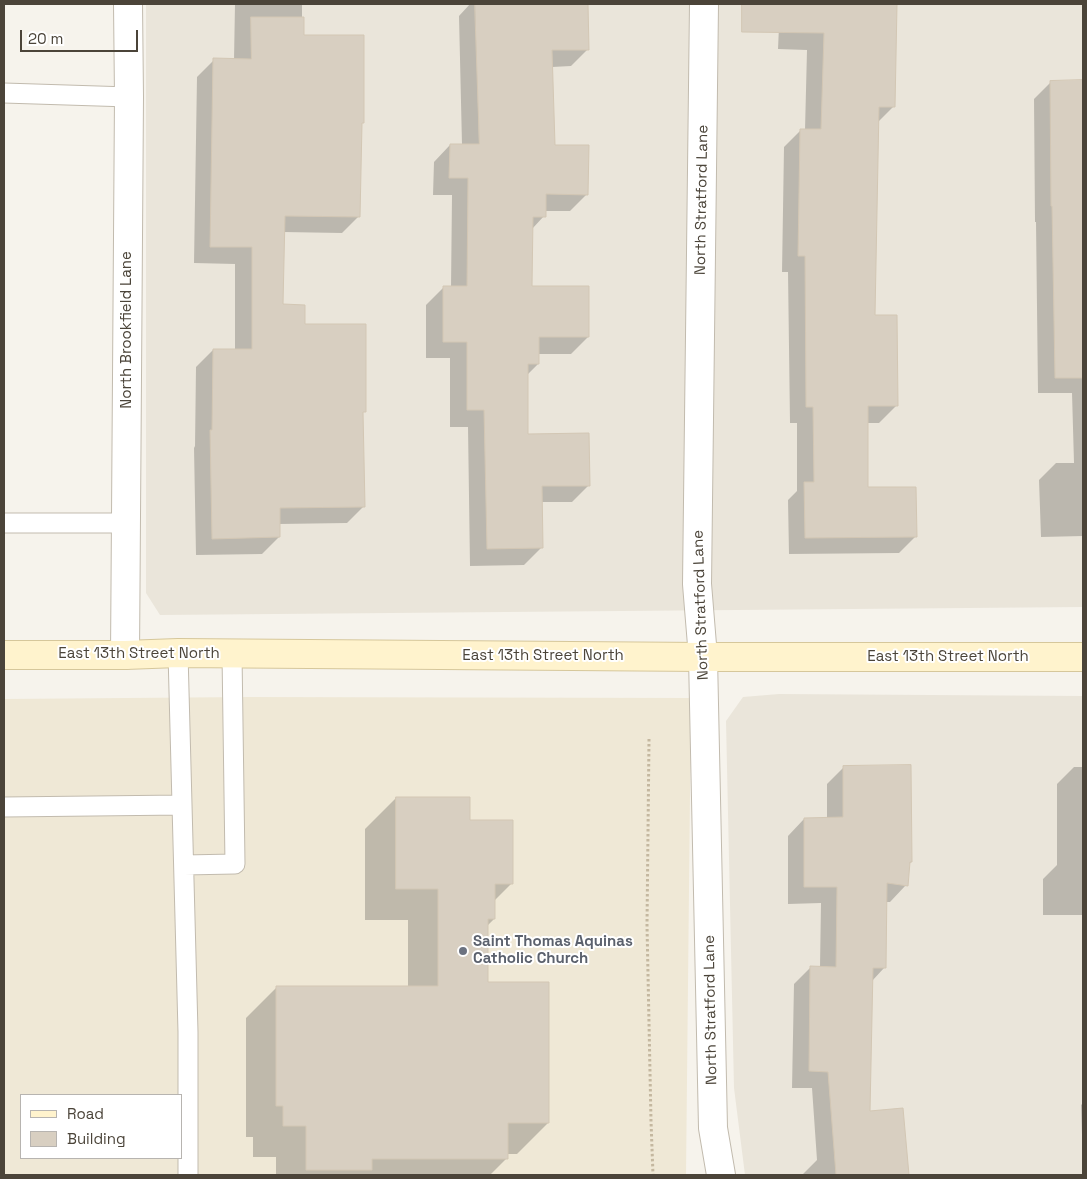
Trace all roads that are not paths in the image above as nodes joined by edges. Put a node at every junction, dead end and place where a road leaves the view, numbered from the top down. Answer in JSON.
{"nodes":[{"id":1,"x":128,"y":4,"type":"edge"},
{"id":2,"x":704,"y":4,"type":"edge"},
{"id":3,"x":4,"y":93,"type":"edge"},
{"id":4,"x":129,"y":97,"type":"junction"},
{"id":5,"x":4,"y":523,"type":"edge"},
{"id":6,"x":126,"y":523,"type":"junction"},
{"id":7,"x":178,"y":653,"type":"junction"},
{"id":8,"x":232,"y":654,"type":"junction"},
{"id":9,"x":4,"y":655,"type":"edge"},
{"id":10,"x":125,"y":655,"type":"junction"},
{"id":11,"x":704,"y":657,"type":"junction"},
{"id":12,"x":1083,"y":657,"type":"edge"},
{"id":13,"x":182,"y":805,"type":"junction"},
{"id":14,"x":4,"y":807,"type":"edge"},
{"id":15,"x":184,"y":865,"type":"junction"},
{"id":16,"x":188,"y":1175,"type":"edge"},
{"id":17,"x":721,"y":1175,"type":"edge"}],
"edges":[{"from":1,"to":4,"type":"street","name":"North Brookfield Lane"},
{"from":2,"to":11,"type":"street","name":"North Stratford Lane"},
{"from":3,"to":4,"type":"lane"},
{"from":4,"to":6,"type":"street","name":"North Brookfield Lane"},
{"from":5,"to":6,"type":"lane"},
{"from":6,"to":10,"type":"street","name":"North Brookfield Lane"},
{"from":7,"to":8,"type":"main road","name":"East 13th Street North"},
{"from":7,"to":10,"type":"main road","name":"East 13th Street North"},
{"from":7,"to":13,"type":"lane"},
{"from":8,"to":11,"type":"main road","name":"East 13th Street North"},
{"from":8,"to":15,"type":"lane"},
{"from":9,"to":10,"type":"main road","name":"East 13th Street North"},
{"from":11,"to":12,"type":"main road","name":"East 13th Street North"},
{"from":11,"to":17,"type":"street","name":"North Stratford Lane"},
{"from":13,"to":14,"type":"lane"},
{"from":13,"to":15,"type":"lane"},
{"from":15,"to":16,"type":"lane"}]}
